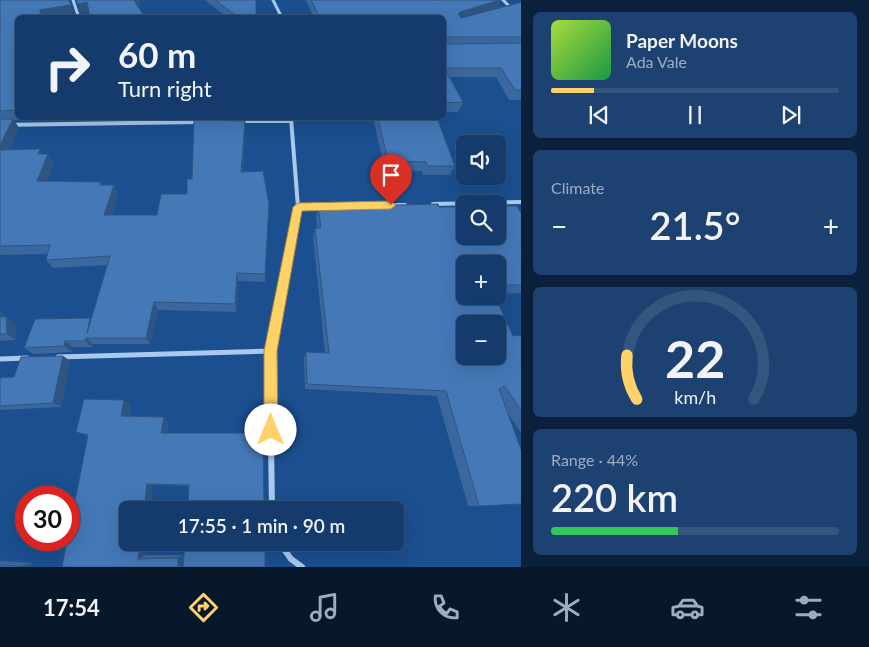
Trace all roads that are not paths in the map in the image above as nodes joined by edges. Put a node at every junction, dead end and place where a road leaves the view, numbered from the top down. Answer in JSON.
{"nodes":[{"id":1,"x":73,"y":0,"type":"edge"},
{"id":2,"x":273,"y":0,"type":"edge"},
{"id":3,"x":503,"y":0,"type":"edge"},
{"id":4,"x":520,"y":6,"type":"edge"},
{"id":5,"x":511,"y":8,"type":"junction"},
{"id":6,"x":502,"y":11,"type":"edge"},
{"id":7,"x":78,"y":15,"type":"edge"},
{"id":8,"x":280,"y":15,"type":"edge"},
{"id":9,"x":262,"y":120,"type":"edge"},
{"id":10,"x":291,"y":120,"type":"edge"},
{"id":11,"x":233,"y":121,"type":"edge"},
{"id":12,"x":204,"y":122,"type":"edge"},
{"id":13,"x":0,"y":125,"type":"edge"},
{"id":14,"x":521,"y":202,"type":"edge"},
{"id":15,"x":414,"y":204,"type":"edge"},
{"id":16,"x":424,"y":204,"type":"edge"},
{"id":17,"x":298,"y":207,"type":"junction"},
{"id":18,"x":270,"y":351,"type":"junction"},
{"id":19,"x":39,"y":358,"type":"edge"},
{"id":20,"x":48,"y":358,"type":"edge"},
{"id":21,"x":0,"y":359,"type":"edge"},
{"id":22,"x":272,"y":501,"type":"edge"},
{"id":23,"x":285,"y":551,"type":"edge"},
{"id":24,"x":302,"y":567,"type":"edge"}],
"edges":[{"from":1,"to":7,"type":"street"},
{"from":2,"to":8,"type":"street"},
{"from":3,"to":5,"type":"street"},
{"from":4,"to":5,"type":"street"},
{"from":5,"to":6,"type":"street"},
{"from":9,"to":11,"type":"street"},
{"from":10,"to":17,"type":"street"},
{"from":12,"to":13,"type":"street"},
{"from":14,"to":16,"type":"street"},
{"from":15,"to":17,"type":"street"},
{"from":17,"to":18,"type":"street"},
{"from":18,"to":20,"type":"street"},
{"from":18,"to":22,"type":"street"},
{"from":19,"to":21,"type":"street"},
{"from":23,"to":24,"type":"street"}]}
